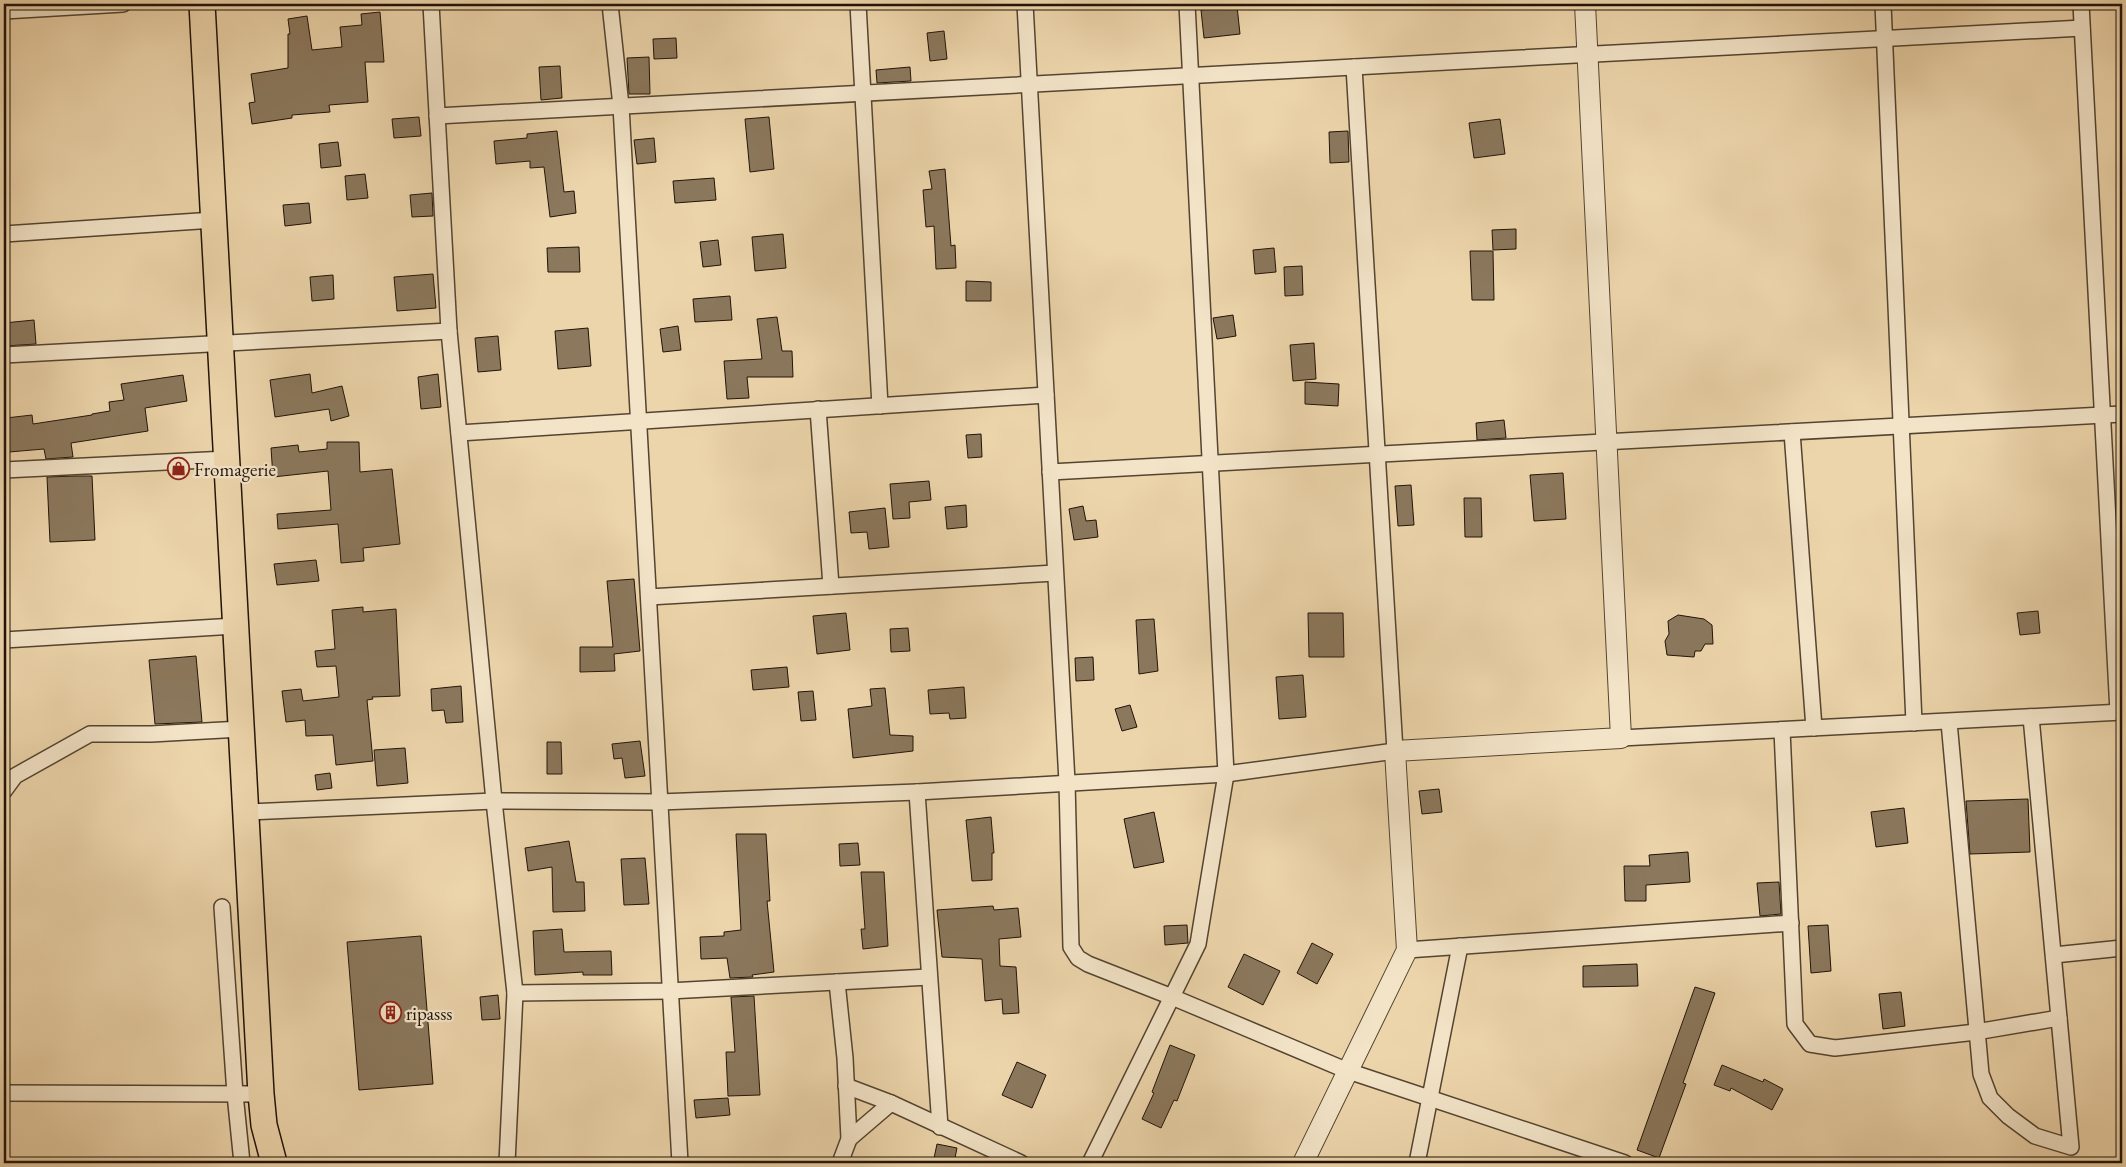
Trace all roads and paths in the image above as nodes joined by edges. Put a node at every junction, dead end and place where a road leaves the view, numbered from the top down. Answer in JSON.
{"nodes":[{"id":1,"x":123,"y":4,"type":"edge"},
{"id":2,"x":202,"y":4,"type":"edge"},
{"id":3,"x":431,"y":4,"type":"edge"},
{"id":4,"x":610,"y":4,"type":"edge"},
{"id":5,"x":858,"y":4,"type":"edge"},
{"id":6,"x":1025,"y":4,"type":"edge"},
{"id":7,"x":1187,"y":4,"type":"edge"},
{"id":8,"x":1585,"y":4,"type":"edge"},
{"id":9,"x":1883,"y":4,"type":"edge"},
{"id":10,"x":2081,"y":4,"type":"edge"},
{"id":11,"x":4,"y":11,"type":"edge"},
{"id":12,"x":2082,"y":28,"type":"junction"},
{"id":13,"x":1884,"y":38,"type":"junction"},
{"id":14,"x":1587,"y":54,"type":"junction"},
{"id":15,"x":1354,"y":67,"type":"junction"},
{"id":16,"x":1191,"y":75,"type":"junction"},
{"id":17,"x":1029,"y":84,"type":"junction"},
{"id":18,"x":863,"y":93,"type":"junction"},
{"id":19,"x":621,"y":106,"type":"junction"},
{"id":20,"x":437,"y":116,"type":"junction"},
{"id":21,"x":214,"y":220,"type":"junction"},
{"id":22,"x":4,"y":234,"type":"edge"},
{"id":23,"x":449,"y":331,"type":"junction"},
{"id":24,"x":221,"y":343,"type":"junction"},
{"id":25,"x":4,"y":356,"type":"edge"},
{"id":26,"x":1046,"y":396,"type":"junction"},
{"id":27,"x":880,"y":406,"type":"junction"},
{"id":28,"x":818,"y":409,"type":"junction"},
{"id":29,"x":2122,"y":414,"type":"edge"},
{"id":30,"x":2102,"y":415,"type":"junction"},
{"id":31,"x":638,"y":420,"type":"junction"},
{"id":32,"x":1901,"y":426,"type":"junction"},
{"id":33,"x":1792,"y":432,"type":"junction"},
{"id":34,"x":458,"y":433,"type":"junction"},
{"id":35,"x":1606,"y":442,"type":"junction"},
{"id":36,"x":1377,"y":454,"type":"junction"},
{"id":37,"x":226,"y":459,"type":"junction"},
{"id":38,"x":1211,"y":463,"type":"junction"},
{"id":39,"x":4,"y":470,"type":"edge"},
{"id":40,"x":1050,"y":472,"type":"junction"},
{"id":41,"x":1055,"y":573,"type":"junction"},
{"id":42,"x":831,"y":586,"type":"junction"},
{"id":43,"x":649,"y":597,"type":"junction"},
{"id":44,"x":235,"y":626,"type":"junction"},
{"id":45,"x":4,"y":640,"type":"edge"},
{"id":46,"x":2120,"y":712,"type":"edge"},
{"id":47,"x":2031,"y":717,"type":"junction"},
{"id":48,"x":1948,"y":722,"type":"junction"},
{"id":49,"x":1914,"y":723,"type":"junction"},
{"id":50,"x":1814,"y":728,"type":"junction"},
{"id":51,"x":241,"y":729,"type":"junction"},
{"id":52,"x":1782,"y":730,"type":"junction"},
{"id":53,"x":1621,"y":738,"type":"junction"},
{"id":54,"x":1395,"y":751,"type":"junction"},
{"id":55,"x":1226,"y":774,"type":"junction"},
{"id":56,"x":1067,"y":782,"type":"junction"},
{"id":57,"x":4,"y":791,"type":"edge"},
{"id":58,"x":917,"y":792,"type":"junction"},
{"id":59,"x":494,"y":801,"type":"junction"},
{"id":60,"x":659,"y":802,"type":"junction"},
{"id":61,"x":247,"y":812,"type":"junction"},
{"id":62,"x":222,"y":907,"type":"dead end"},
{"id":63,"x":1790,"y":923,"type":"junction"},
{"id":64,"x":1460,"y":946,"type":"junction"},
{"id":65,"x":2122,"y":948,"type":"edge"},
{"id":66,"x":1407,"y":950,"type":"junction"},
{"id":67,"x":2054,"y":955,"type":"junction"},
{"id":68,"x":929,"y":977,"type":"junction"},
{"id":69,"x":837,"y":982,"type":"junction"},
{"id":70,"x":669,"y":991,"type":"junction"},
{"id":71,"x":515,"y":993,"type":"junction"},
{"id":72,"x":1172,"y":997,"type":"junction"},
{"id":73,"x":2060,"y":1018,"type":"junction"},
{"id":74,"x":1976,"y":1032,"type":"junction"},
{"id":75,"x":1348,"y":1071,"type":"junction"},
{"id":76,"x":846,"y":1086,"type":"junction"},
{"id":77,"x":4,"y":1093,"type":"edge"},
{"id":78,"x":235,"y":1094,"type":"junction"},
{"id":79,"x":261,"y":1094,"type":"junction"},
{"id":80,"x":1430,"y":1099,"type":"junction"},
{"id":81,"x":891,"y":1103,"type":"junction"},
{"id":82,"x":940,"y":1127,"type":"junction"},
{"id":83,"x":849,"y":1139,"type":"junction"},
{"id":84,"x":683,"y":1162,"type":"edge"},
{"id":85,"x":242,"y":1163,"type":"edge"},
{"id":86,"x":274,"y":1163,"type":"edge"},
{"id":87,"x":507,"y":1163,"type":"edge"},
{"id":88,"x":840,"y":1163,"type":"edge"},
{"id":89,"x":1021,"y":1163,"type":"edge"},
{"id":90,"x":1090,"y":1163,"type":"edge"},
{"id":91,"x":1303,"y":1163,"type":"edge"},
{"id":92,"x":1418,"y":1163,"type":"edge"},
{"id":93,"x":1625,"y":1163,"type":"edge"}],
"edges":[{"from":1,"to":11,"type":"street"},
{"from":2,"to":21,"type":"main road"},
{"from":3,"to":20,"type":"street"},
{"from":4,"to":19,"type":"street"},
{"from":5,"to":18,"type":"street"},
{"from":6,"to":17,"type":"street"},
{"from":7,"to":16,"type":"street"},
{"from":8,"to":14,"type":"street"},
{"from":9,"to":13,"type":"street"},
{"from":10,"to":12,"type":"street"},
{"from":12,"to":13,"type":"street"},
{"from":12,"to":30,"type":"street"},
{"from":13,"to":14,"type":"street"},
{"from":13,"to":32,"type":"street"},
{"from":14,"to":15,"type":"street"},
{"from":14,"to":35,"type":"street"},
{"from":15,"to":16,"type":"street"},
{"from":15,"to":36,"type":"street"},
{"from":16,"to":17,"type":"street"},
{"from":16,"to":38,"type":"street"},
{"from":17,"to":18,"type":"street"},
{"from":17,"to":26,"type":"street"},
{"from":18,"to":19,"type":"street"},
{"from":18,"to":27,"type":"street"},
{"from":19,"to":20,"type":"street"},
{"from":19,"to":31,"type":"street"},
{"from":20,"to":23,"type":"street"},
{"from":21,"to":22,"type":"street"},
{"from":21,"to":24,"type":"main road"},
{"from":23,"to":24,"type":"street"},
{"from":23,"to":34,"type":"street"},
{"from":24,"to":25,"type":"street"},
{"from":24,"to":37,"type":"main road"},
{"from":26,"to":27,"type":"street"},
{"from":26,"to":40,"type":"street"},
{"from":27,"to":28,"type":"street"},
{"from":28,"to":31,"type":"street"},
{"from":28,"to":42,"type":"street"},
{"from":29,"to":30,"type":"street"},
{"from":30,"to":32,"type":"street"},
{"from":30,"to":46,"type":"street"},
{"from":31,"to":34,"type":"street"},
{"from":31,"to":43,"type":"street"},
{"from":32,"to":33,"type":"street"},
{"from":32,"to":49,"type":"street"},
{"from":33,"to":35,"type":"street"},
{"from":33,"to":50,"type":"street"},
{"from":34,"to":59,"type":"street"},
{"from":35,"to":36,"type":"street"},
{"from":35,"to":53,"type":"street"},
{"from":36,"to":38,"type":"street"},
{"from":36,"to":54,"type":"street"},
{"from":37,"to":39,"type":"street"},
{"from":37,"to":44,"type":"main road"},
{"from":38,"to":40,"type":"street"},
{"from":38,"to":55,"type":"street"},
{"from":40,"to":41,"type":"street"},
{"from":41,"to":42,"type":"street"},
{"from":41,"to":56,"type":"street"},
{"from":42,"to":43,"type":"street"},
{"from":43,"to":60,"type":"street"},
{"from":44,"to":45,"type":"street"},
{"from":44,"to":51,"type":"main road"},
{"from":46,"to":47,"type":"street"},
{"from":47,"to":48,"type":"street"},
{"from":47,"to":67,"type":"street"},
{"from":48,"to":49,"type":"street"},
{"from":48,"to":74,"type":"street"},
{"from":49,"to":50,"type":"street"},
{"from":50,"to":52,"type":"street"},
{"from":51,"to":57,"type":"street"},
{"from":51,"to":61,"type":"main road"},
{"from":52,"to":53,"type":"street"},
{"from":52,"to":63,"type":"street"},
{"from":53,"to":54,"type":"street"},
{"from":54,"to":55,"type":"street"},
{"from":54,"to":66,"type":"street"},
{"from":55,"to":56,"type":"street"},
{"from":55,"to":72,"type":"street"},
{"from":56,"to":58,"type":"street"},
{"from":56,"to":72,"type":"street"},
{"from":58,"to":60,"type":"street"},
{"from":58,"to":68,"type":"street"},
{"from":59,"to":60,"type":"street"},
{"from":59,"to":61,"type":"street"},
{"from":59,"to":71,"type":"street"},
{"from":60,"to":70,"type":"street"},
{"from":61,"to":79,"type":"main road"},
{"from":62,"to":78,"type":"street"},
{"from":63,"to":64,"type":"street"},
{"from":63,"to":74,"type":"street"},
{"from":64,"to":66,"type":"street"},
{"from":64,"to":80,"type":"street"},
{"from":65,"to":67,"type":"street"},
{"from":66,"to":75,"type":"street"},
{"from":67,"to":73,"type":"street"},
{"from":68,"to":69,"type":"street"},
{"from":68,"to":82,"type":"street"},
{"from":69,"to":70,"type":"street"},
{"from":69,"to":76,"type":"street"},
{"from":70,"to":71,"type":"street"},
{"from":70,"to":84,"type":"street"},
{"from":71,"to":87,"type":"street"},
{"from":72,"to":75,"type":"street"},
{"from":72,"to":90,"type":"street"},
{"from":73,"to":74,"type":"street"},
{"from":73,"to":74,"type":"street"},
{"from":75,"to":80,"type":"street"},
{"from":75,"to":91,"type":"street"},
{"from":76,"to":81,"type":"street"},
{"from":76,"to":83,"type":"street"},
{"from":77,"to":78,"type":"street"},
{"from":78,"to":79,"type":"street"},
{"from":78,"to":85,"type":"street"},
{"from":79,"to":86,"type":"main road"},
{"from":80,"to":92,"type":"street"},
{"from":80,"to":93,"type":"street"},
{"from":81,"to":82,"type":"street"},
{"from":81,"to":83,"type":"street"},
{"from":82,"to":89,"type":"street"},
{"from":83,"to":88,"type":"street"}]}
